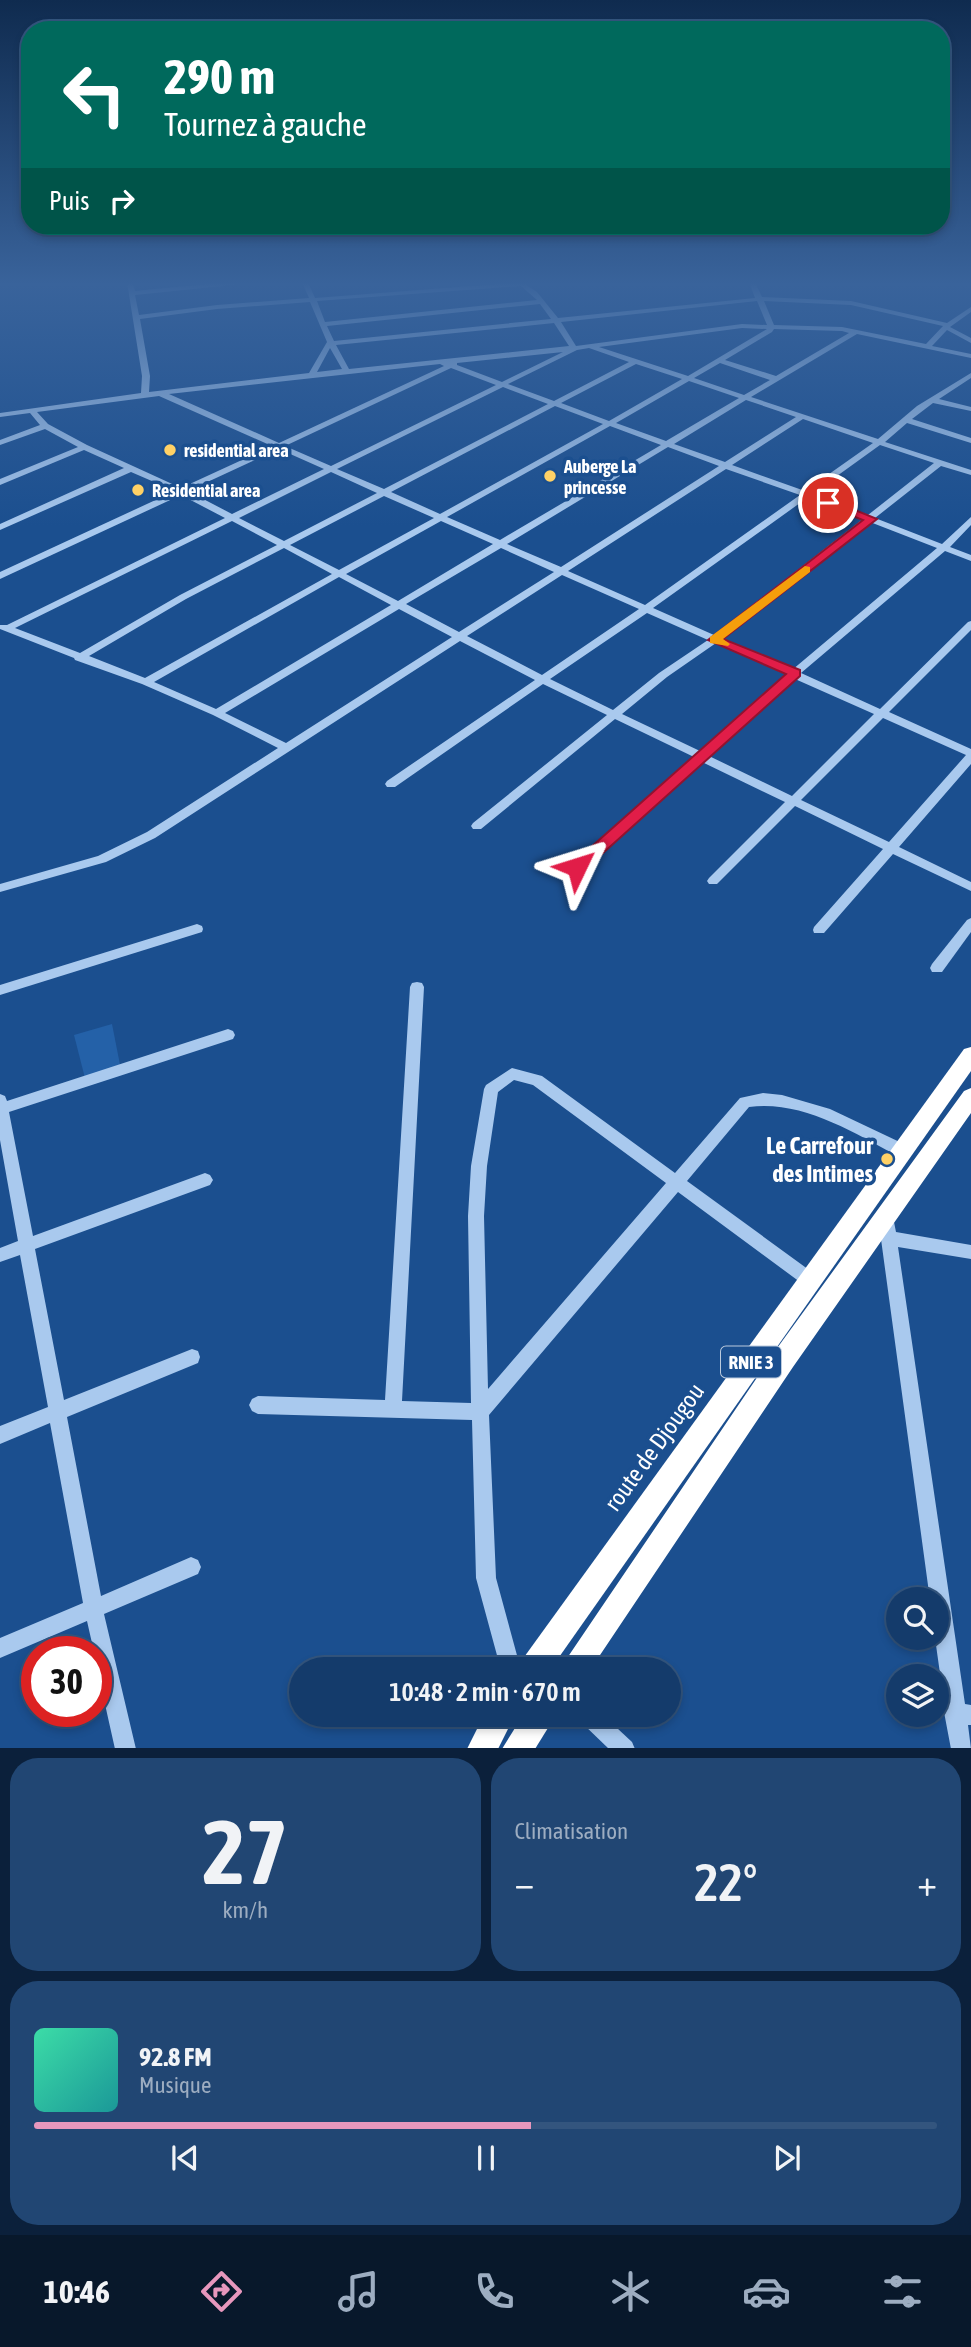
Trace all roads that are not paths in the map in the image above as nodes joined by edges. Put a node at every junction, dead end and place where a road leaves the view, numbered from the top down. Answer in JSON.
{"nodes":[{"id":1,"x":144,"y":364,"type":"edge"},
{"id":2,"x":318,"y":364,"type":"edge"},
{"id":3,"x":342,"y":364,"type":"edge"},
{"id":4,"x":422,"y":364,"type":"edge"},
{"id":5,"x":443,"y":364,"type":"edge"},
{"id":6,"x":454,"y":364,"type":"edge"},
{"id":7,"x":548,"y":364,"type":"edge"},
{"id":8,"x":631,"y":364,"type":"edge"},
{"id":9,"x":639,"y":364,"type":"edge"},
{"id":10,"x":716,"y":364,"type":"edge"},
{"id":11,"x":728,"y":364,"type":"edge"},
{"id":12,"x":803,"y":364,"type":"edge"},
{"id":13,"x":450,"y":366,"type":"junction"},
{"id":14,"x":347,"y":371,"type":"junction"},
{"id":15,"x":312,"y":375,"type":"junction"},
{"id":16,"x":970,"y":377,"type":"edge"},
{"id":17,"x":690,"y":379,"type":"junction"},
{"id":18,"x":776,"y":380,"type":"junction"},
{"id":19,"x":504,"y":385,"type":"junction"},
{"id":20,"x":162,"y":394,"type":"junction"},
{"id":21,"x":145,"y":395,"type":"junction"},
{"id":22,"x":744,"y":397,"type":"junction"},
{"id":23,"x":932,"y":400,"type":"junction"},
{"id":24,"x":555,"y":403,"type":"junction"},
{"id":25,"x":971,"y":409,"type":"edge"},
{"id":26,"x":31,"y":410,"type":"junction"},
{"id":27,"x":0,"y":415,"type":"edge"},
{"id":28,"x":802,"y":416,"type":"junction"},
{"id":29,"x":906,"y":420,"type":"junction"},
{"id":30,"x":609,"y":422,"type":"junction"},
{"id":31,"x":45,"y":426,"type":"junction"},
{"id":32,"x":971,"y":441,"type":"edge"},
{"id":33,"x":880,"y":442,"type":"junction"},
{"id":34,"x":0,"y":443,"type":"edge"},
{"id":35,"x":279,"y":445,"type":"junction"},
{"id":36,"x":668,"y":445,"type":"junction"},
{"id":37,"x":84,"y":447,"type":"junction"},
{"id":38,"x":940,"y":463,"type":"junction"},
{"id":39,"x":725,"y":465,"type":"junction"},
{"id":40,"x":130,"y":469,"type":"junction"},
{"id":41,"x":331,"y":469,"type":"junction"},
{"id":42,"x":971,"y":473,"type":"edge"},
{"id":43,"x":0,"y":482,"type":"edge"},
{"id":44,"x":181,"y":491,"type":"junction"},
{"id":45,"x":384,"y":492,"type":"junction"},
{"id":46,"x":807,"y":495,"type":"junction"},
{"id":47,"x":440,"y":517,"type":"junction"},
{"id":48,"x":230,"y":518,"type":"junction"},
{"id":49,"x":872,"y":519,"type":"junction"},
{"id":50,"x":971,"y":520,"type":"edge"},
{"id":51,"x":0,"y":527,"type":"edge"},
{"id":52,"x":499,"y":543,"type":"junction"},
{"id":53,"x":283,"y":545,"type":"junction"},
{"id":54,"x":943,"y":548,"type":"junction"},
{"id":55,"x":971,"y":558,"type":"edge"},
{"id":56,"x":562,"y":570,"type":"junction"},
{"id":57,"x":337,"y":572,"type":"junction"},
{"id":58,"x":0,"y":576,"type":"edge"},
{"id":59,"x":399,"y":604,"type":"junction"},
{"id":60,"x":646,"y":608,"type":"junction"},
{"id":61,"x":971,"y":624,"type":"edge"},
{"id":62,"x":3,"y":627,"type":"edge"},
{"id":63,"x":460,"y":635,"type":"junction"},
{"id":64,"x":714,"y":640,"type":"junction"},
{"id":65,"x":79,"y":658,"type":"junction"},
{"id":66,"x":795,"y":673,"type":"junction"},
{"id":67,"x":541,"y":679,"type":"junction"},
{"id":68,"x":146,"y":682,"type":"junction"},
{"id":69,"x":217,"y":713,"type":"junction"},
{"id":70,"x":615,"y":714,"type":"junction"},
{"id":71,"x":884,"y":714,"type":"junction"},
{"id":72,"x":284,"y":747,"type":"junction"},
{"id":73,"x":971,"y":755,"type":"edge"},
{"id":74,"x":704,"y":757,"type":"junction"},
{"id":75,"x":391,"y":784,"type":"dead end"},
{"id":76,"x":795,"y":800,"type":"junction"},
{"id":77,"x":477,"y":826,"type":"dead end"},
{"id":78,"x":889,"y":847,"type":"junction"},
{"id":79,"x":577,"y":867,"type":"dead end"},
{"id":80,"x":713,"y":881,"type":"dead end"},
{"id":81,"x":971,"y":887,"type":"edge"},
{"id":82,"x":0,"y":888,"type":"edge"},
{"id":83,"x":971,"y":923,"type":"edge"},
{"id":84,"x":197,"y":929,"type":"dead end"},
{"id":85,"x":819,"y":930,"type":"dead end"},
{"id":86,"x":937,"y":968,"type":"dead end"},
{"id":87,"x":417,"y":988,"type":"dead end"},
{"id":88,"x":0,"y":990,"type":"edge"},
{"id":89,"x":228,"y":1035,"type":"dead end"},
{"id":90,"x":971,"y":1055,"type":"edge"},
{"id":91,"x":971,"y":1097,"type":"edge"},
{"id":92,"x":1,"y":1105,"type":"edge"},
{"id":93,"x":901,"y":1150,"type":"junction"},
{"id":94,"x":205,"y":1180,"type":"dead end"},
{"id":95,"x":678,"y":1183,"type":"junction"},
{"id":96,"x":888,"y":1227,"type":"junction"},
{"id":97,"x":26,"y":1245,"type":"junction"},
{"id":98,"x":971,"y":1252,"type":"edge"},
{"id":99,"x":0,"y":1255,"type":"edge"},
{"id":100,"x":810,"y":1280,"type":"junction"},
{"id":101,"x":764,"y":1344,"type":"junction"},
{"id":102,"x":192,"y":1357,"type":"dead end"},
{"id":103,"x":784,"y":1359,"type":"junction"},
{"id":104,"x":258,"y":1405,"type":"dead end"},
{"id":105,"x":393,"y":1409,"type":"junction"},
{"id":106,"x":56,"y":1411,"type":"junction"},
{"id":107,"x":480,"y":1412,"type":"junction"},
{"id":108,"x":0,"y":1435,"type":"edge"},
{"id":109,"x":191,"y":1567,"type":"dead end"},
{"id":110,"x":93,"y":1607,"type":"junction"},
{"id":111,"x":0,"y":1648,"type":"edge"},
{"id":112,"x":508,"y":1657,"type":"edge"},
{"id":113,"x":541,"y":1657,"type":"edge"},
{"id":114,"x":582,"y":1657,"type":"edge"},
{"id":115,"x":963,"y":1714,"type":"edge"},
{"id":116,"x":493,"y":1727,"type":"edge"},
{"id":117,"x":532,"y":1727,"type":"edge"},
{"id":118,"x":601,"y":1727,"type":"edge"},
{"id":119,"x":126,"y":1748,"type":"edge"},
{"id":120,"x":482,"y":1748,"type":"edge"},
{"id":121,"x":517,"y":1748,"type":"edge"},
{"id":122,"x":625,"y":1748,"type":"edge"},
{"id":123,"x":961,"y":1748,"type":"edge"}],
"edges":[{"from":1,"to":21,"type":"street"},
{"from":2,"to":15,"type":"street"},
{"from":3,"to":14,"type":"street"},
{"from":4,"to":14,"type":"street"},
{"from":5,"to":13,"type":"street"},
{"from":6,"to":13,"type":"street"},
{"from":7,"to":19,"type":"street"},
{"from":8,"to":24,"type":"street"},
{"from":9,"to":17,"type":"street"},
{"from":10,"to":17,"type":"street"},
{"from":11,"to":18,"type":"street"},
{"from":12,"to":18,"type":"street"},
{"from":13,"to":19,"type":"street"},
{"from":13,"to":35,"type":"street"},
{"from":14,"to":15,"type":"street"},
{"from":15,"to":20,"type":"street"},
{"from":16,"to":23,"type":"street"},
{"from":17,"to":22,"type":"street"},
{"from":17,"to":30,"type":"street"},
{"from":18,"to":22,"type":"street"},
{"from":19,"to":24,"type":"street"},
{"from":19,"to":41,"type":"street"},
{"from":20,"to":21,"type":"street"},
{"from":20,"to":35,"type":"street"},
{"from":21,"to":26,"type":"street"},
{"from":22,"to":28,"type":"street"},
{"from":22,"to":36,"type":"street"},
{"from":23,"to":25,"type":"street"},
{"from":23,"to":29,"type":"street"},
{"from":24,"to":30,"type":"street"},
{"from":24,"to":45,"type":"street"},
{"from":26,"to":27,"type":"street"},
{"from":26,"to":31,"type":"street"},
{"from":28,"to":33,"type":"street"},
{"from":28,"to":39,"type":"street"},
{"from":29,"to":32,"type":"street"},
{"from":29,"to":33,"type":"street"},
{"from":30,"to":36,"type":"street"},
{"from":30,"to":47,"type":"street"},
{"from":31,"to":34,"type":"street"},
{"from":31,"to":37,"type":"street"},
{"from":33,"to":38,"type":"street"},
{"from":33,"to":46,"type":"street"},
{"from":35,"to":41,"type":"street"},
{"from":35,"to":44,"type":"street"},
{"from":36,"to":39,"type":"street"},
{"from":36,"to":52,"type":"street"},
{"from":37,"to":40,"type":"street"},
{"from":37,"to":43,"type":"street"},
{"from":38,"to":42,"type":"street"},
{"from":38,"to":49,"type":"street"},
{"from":39,"to":46,"type":"street"},
{"from":39,"to":56,"type":"street"},
{"from":40,"to":44,"type":"street"},
{"from":40,"to":51,"type":"street"},
{"from":41,"to":45,"type":"street"},
{"from":41,"to":48,"type":"street"},
{"from":44,"to":48,"type":"street"},
{"from":44,"to":58,"type":"street"},
{"from":45,"to":47,"type":"street"},
{"from":45,"to":53,"type":"street"},
{"from":46,"to":49,"type":"street"},
{"from":46,"to":60,"type":"street"},
{"from":47,"to":52,"type":"street"},
{"from":47,"to":57,"type":"street"},
{"from":48,"to":53,"type":"street"},
{"from":48,"to":62,"type":"street"},
{"from":49,"to":54,"type":"street"},
{"from":49,"to":64,"type":"street"},
{"from":50,"to":54,"type":"street"},
{"from":52,"to":56,"type":"street"},
{"from":52,"to":59,"type":"street"},
{"from":53,"to":57,"type":"street"},
{"from":53,"to":65,"type":"street"},
{"from":54,"to":55,"type":"street"},
{"from":54,"to":66,"type":"street"},
{"from":56,"to":60,"type":"street"},
{"from":56,"to":63,"type":"street"},
{"from":57,"to":59,"type":"street"},
{"from":57,"to":68,"type":"street"},
{"from":59,"to":63,"type":"street"},
{"from":59,"to":69,"type":"street"},
{"from":60,"to":64,"type":"street"},
{"from":60,"to":67,"type":"street"},
{"from":61,"to":71,"type":"street"},
{"from":62,"to":65,"type":"street"},
{"from":63,"to":67,"type":"street"},
{"from":63,"to":72,"type":"street"},
{"from":64,"to":66,"type":"street"},
{"from":64,"to":70,"type":"street"},
{"from":65,"to":68,"type":"street"},
{"from":66,"to":71,"type":"street"},
{"from":66,"to":74,"type":"street"},
{"from":67,"to":70,"type":"street"},
{"from":67,"to":75,"type":"street"},
{"from":68,"to":69,"type":"street"},
{"from":69,"to":72,"type":"street"},
{"from":70,"to":74,"type":"street"},
{"from":70,"to":77,"type":"street"},
{"from":71,"to":73,"type":"street"},
{"from":71,"to":76,"type":"street"},
{"from":72,"to":82,"type":"street"},
{"from":73,"to":78,"type":"street"},
{"from":74,"to":76,"type":"street"},
{"from":74,"to":79,"type":"street"},
{"from":76,"to":78,"type":"street"},
{"from":76,"to":80,"type":"street"},
{"from":78,"to":81,"type":"street"},
{"from":78,"to":85,"type":"street"},
{"from":83,"to":86,"type":"street"},
{"from":84,"to":88,"type":"street"},
{"from":87,"to":105,"type":"street"},
{"from":89,"to":92,"type":"street"},
{"from":90,"to":93,"type":"highway","name":"route de Djougou","number":"RNIE 3"},
{"from":91,"to":96,"type":"highway","number":"RNIE 3"},
{"from":92,"to":97,"type":"street"},
{"from":93,"to":95,"type":"street"},
{"from":93,"to":100,"type":"highway","name":"route de Djougou","number":"RNIE 3"},
{"from":94,"to":97,"type":"street"},
{"from":95,"to":100,"type":"street"},
{"from":95,"to":107,"type":"street"},
{"from":95,"to":107,"type":"street"},
{"from":96,"to":98,"type":"street"},
{"from":96,"to":103,"type":"highway","number":"RNIE 3"},
{"from":96,"to":115,"type":"street"},
{"from":97,"to":99,"type":"street"},
{"from":97,"to":106,"type":"street"},
{"from":100,"to":101,"type":"highway","name":"route de Djougou","number":"RNIE 3"},
{"from":101,"to":103,"type":"highway"},
{"from":101,"to":113,"type":"highway","name":"route de Djougou","number":"RNIE 3"},
{"from":102,"to":106,"type":"street"},
{"from":103,"to":114,"type":"highway","number":"RNIE 3"},
{"from":104,"to":105,"type":"street"},
{"from":105,"to":107,"type":"street"},
{"from":106,"to":108,"type":"street"},
{"from":106,"to":110,"type":"street"},
{"from":107,"to":112,"type":"street"},
{"from":109,"to":110,"type":"street"},
{"from":110,"to":111,"type":"street"},
{"from":110,"to":119,"type":"street"},
{"from":115,"to":123,"type":"street"},
{"from":116,"to":120,"type":"highway"},
{"from":117,"to":121,"type":"highway"},
{"from":118,"to":122,"type":"street"}]}
